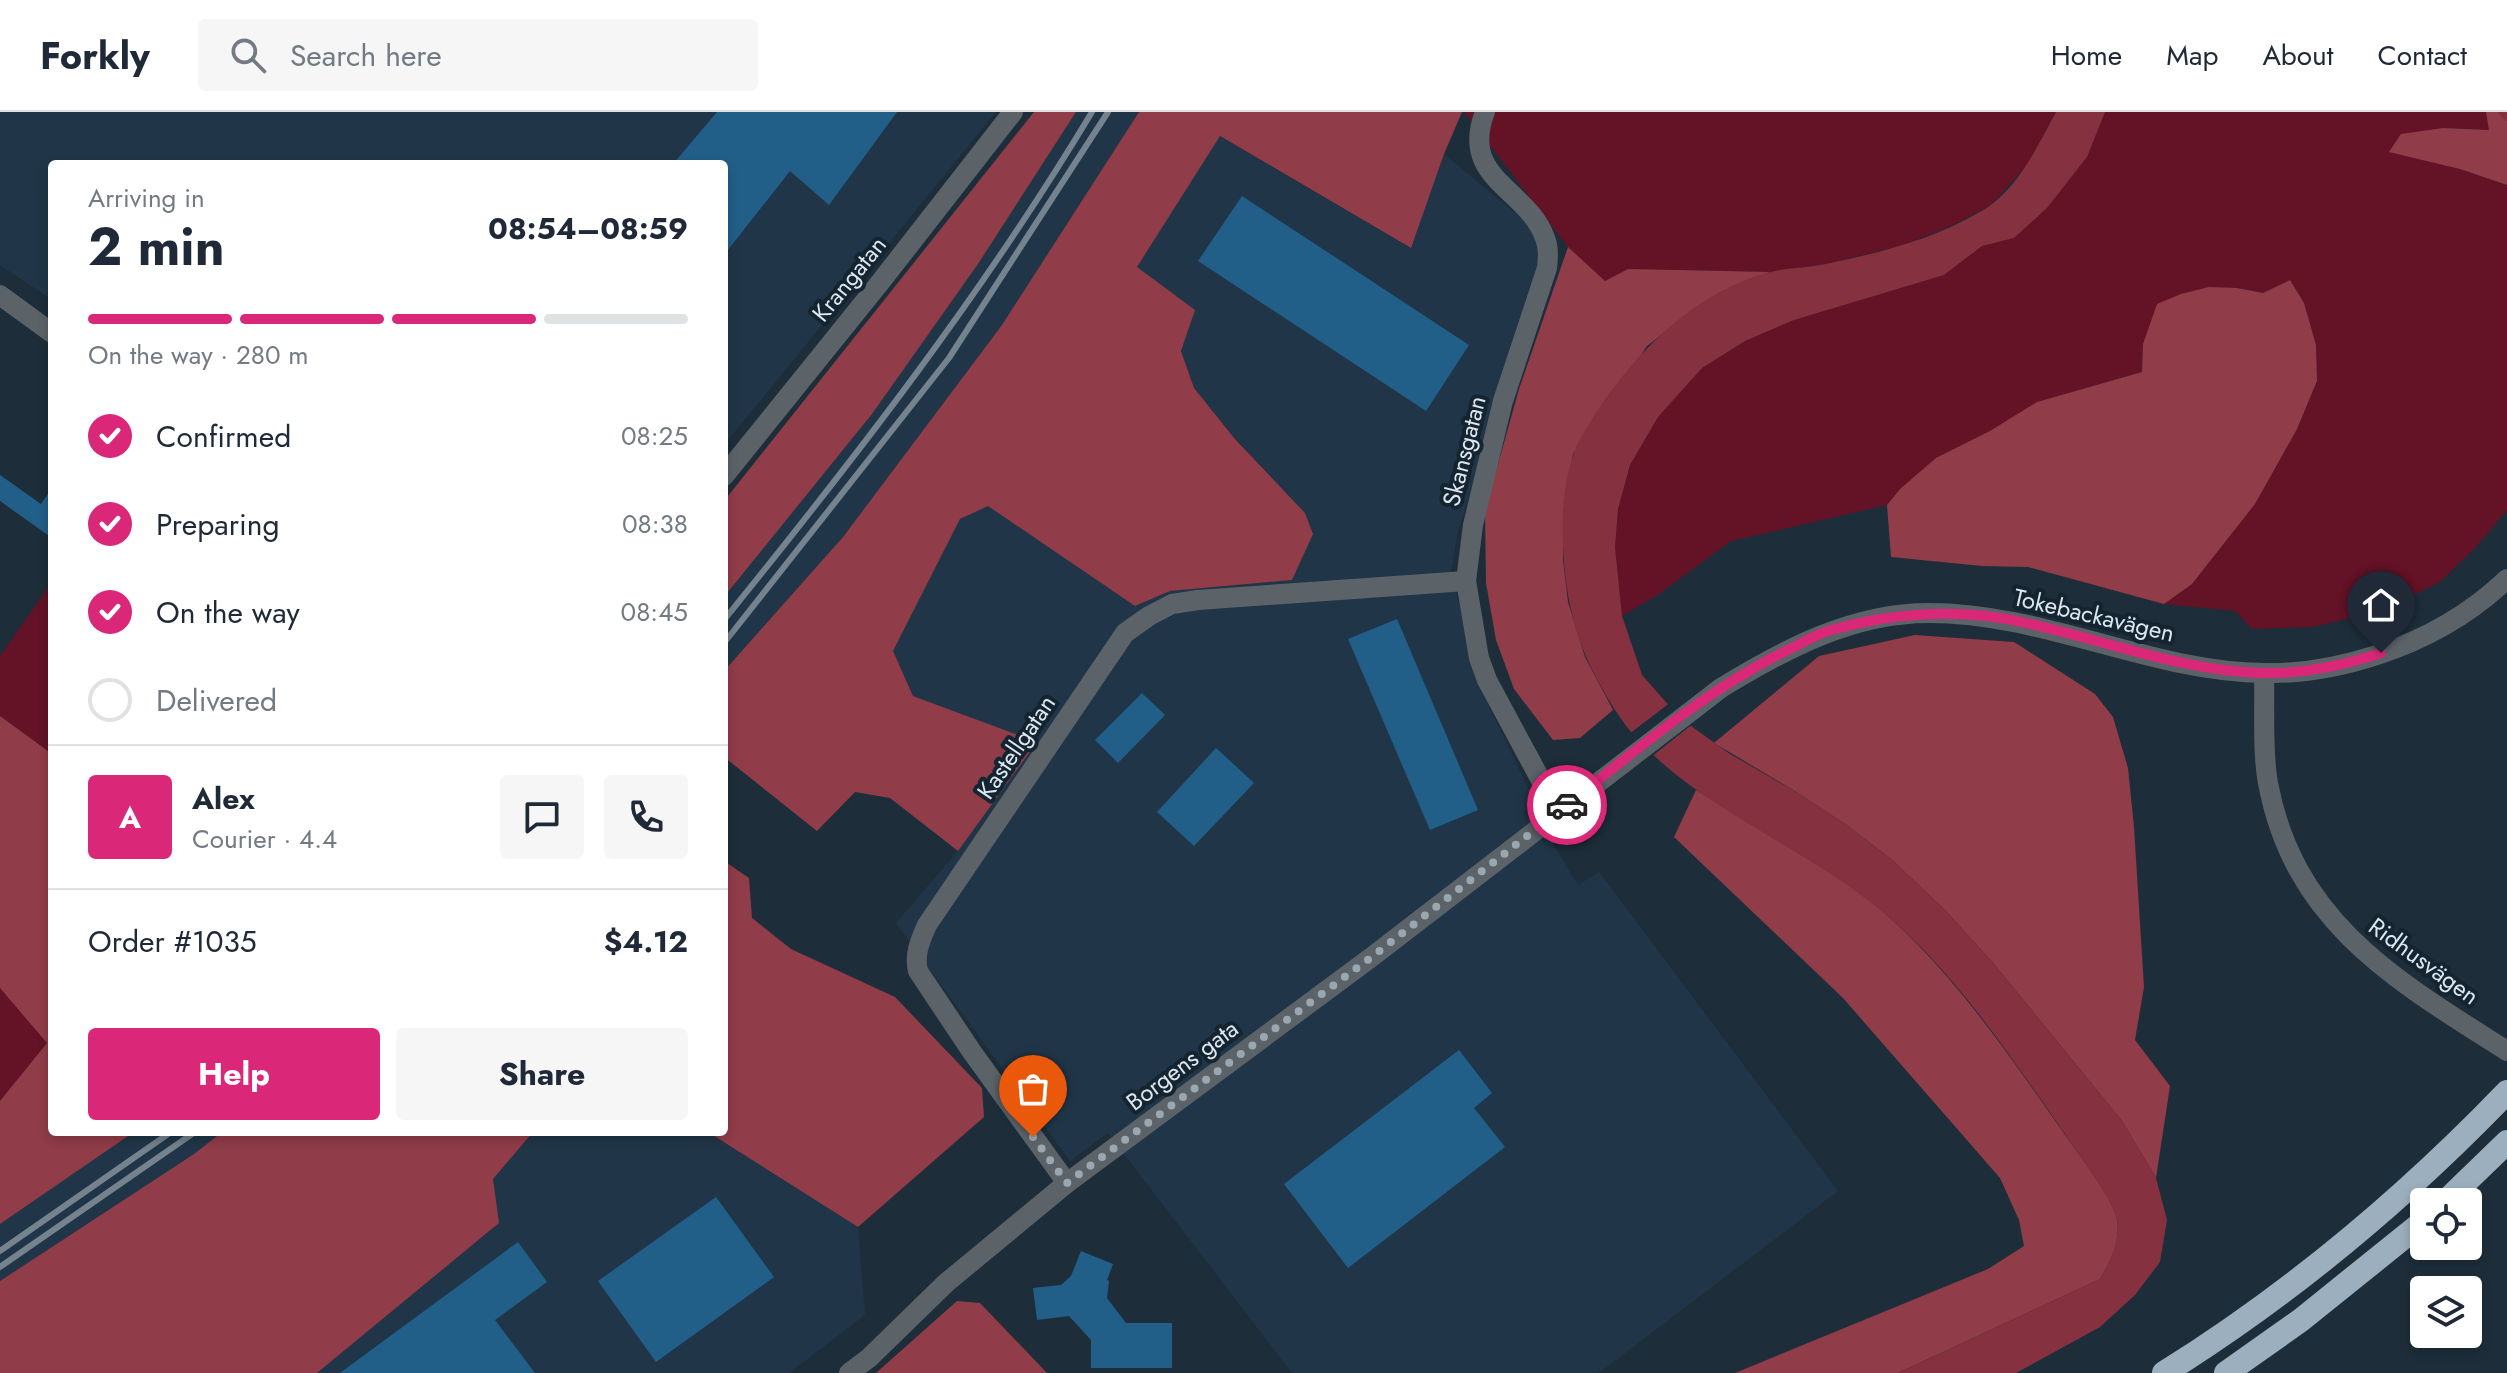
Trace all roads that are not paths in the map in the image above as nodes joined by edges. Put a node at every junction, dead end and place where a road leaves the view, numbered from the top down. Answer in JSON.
{"nodes":[{"id":1,"x":1013,"y":112,"type":"edge"},
{"id":2,"x":1485,"y":112,"type":"edge"},
{"id":3,"x":0,"y":295,"type":"edge"},
{"id":4,"x":48,"y":330,"type":"edge"},
{"id":5,"x":728,"y":471,"type":"edge"},
{"id":6,"x":2507,"y":579,"type":"edge"},
{"id":7,"x":1466,"y":581,"type":"junction"},
{"id":8,"x":2264,"y":673,"type":"junction"},
{"id":9,"x":1558,"y":812,"type":"junction"},
{"id":10,"x":2498,"y":1046,"type":"edge"},
{"id":11,"x":2507,"y":1092,"type":"edge"},
{"id":12,"x":2507,"y":1142,"type":"edge"},
{"id":13,"x":1067,"y":1183,"type":"junction"},
{"id":14,"x":2459,"y":1188,"type":"edge"},
{"id":15,"x":2410,"y":1232,"type":"edge"},
{"id":16,"x":849,"y":1373,"type":"edge"},
{"id":17,"x":2164,"y":1373,"type":"edge"},
{"id":18,"x":2226,"y":1373,"type":"edge"}],
"edges":[{"from":1,"to":5,"type":"street","name":"Krangatan"},
{"from":2,"to":7,"type":"street","name":"Skansgatan"},
{"from":3,"to":4,"type":"street"},
{"from":6,"to":8,"type":"street","name":"Tokebackavägen"},
{"from":7,"to":9,"type":"street","name":"Skansgatan"},
{"from":7,"to":13,"type":"street","name":"Kastellgatan"},
{"from":8,"to":9,"type":"street","name":"Tokebackavägen"},
{"from":8,"to":10,"type":"street","name":"Ridhusvägen"},
{"from":9,"to":13,"type":"street","name":"Borgens gata"},
{"from":11,"to":17,"type":"highway"},
{"from":12,"to":14,"type":"highway"},
{"from":13,"to":16,"type":"street","name":"Borgens gata"},
{"from":15,"to":18,"type":"highway"}]}
